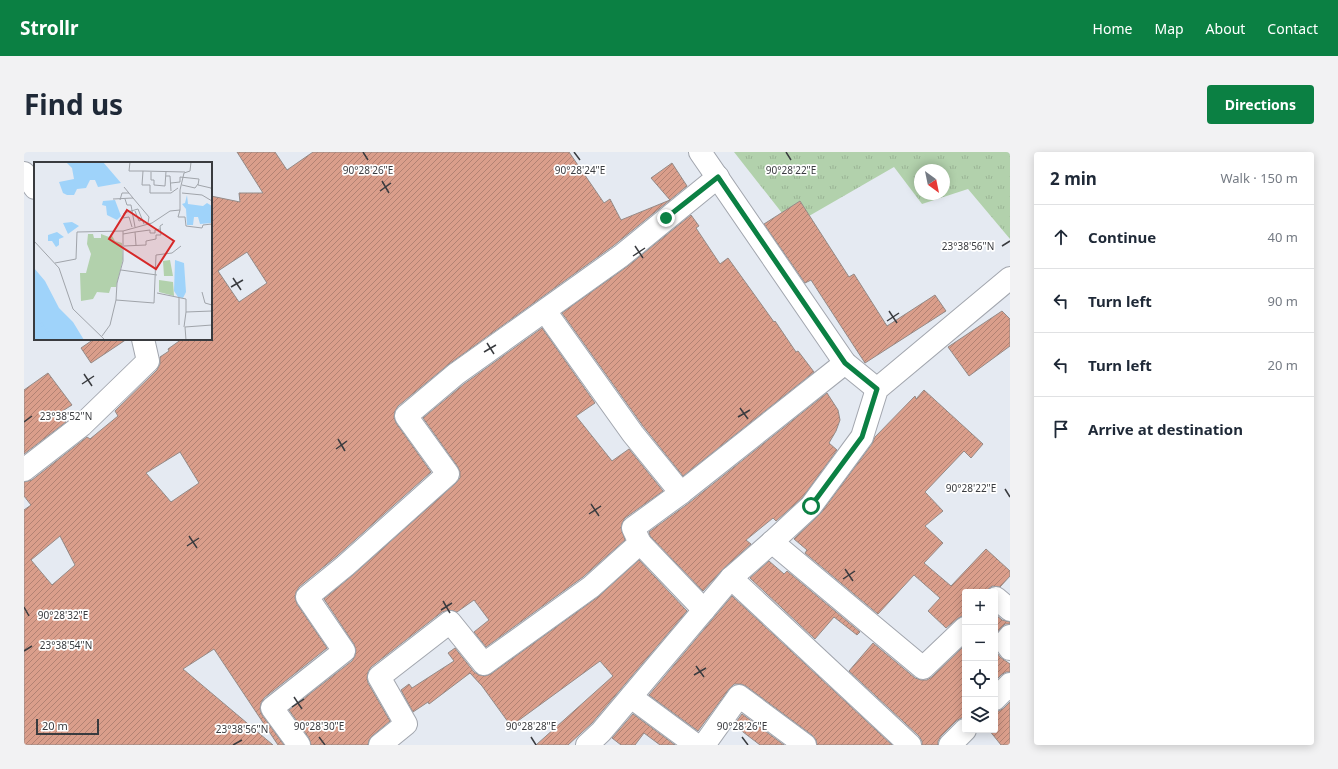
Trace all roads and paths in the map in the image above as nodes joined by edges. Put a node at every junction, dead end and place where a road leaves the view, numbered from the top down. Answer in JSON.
{"nodes":[{"id":1,"x":700,"y":152,"type":"edge"},
{"id":2,"x":24,"y":173,"type":"edge"},
{"id":3,"x":718,"y":177,"type":"junction"},
{"id":4,"x":34,"y":187,"type":"edge"},
{"id":5,"x":1010,"y":278,"type":"edge"},
{"id":6,"x":545,"y":311,"type":"junction"},
{"id":7,"x":143,"y":340,"type":"edge"},
{"id":8,"x":845,"y":363,"type":"junction"},
{"id":9,"x":877,"y":389,"type":"junction"},
{"id":10,"x":24,"y":470,"type":"edge"},
{"id":11,"x":681,"y":493,"type":"junction"},
{"id":12,"x":772,"y":542,"type":"junction"},
{"id":13,"x":640,"y":543,"type":"junction"},
{"id":14,"x":731,"y":578,"type":"junction"},
{"id":15,"x":998,"y":600,"type":"edge"},
{"id":16,"x":704,"y":610,"type":"junction"},
{"id":17,"x":1010,"y":610,"type":"edge"},
{"id":18,"x":962,"y":631,"type":"edge"},
{"id":19,"x":1010,"y":636,"type":"edge"},
{"id":20,"x":1010,"y":649,"type":"edge"},
{"id":21,"x":1010,"y":684,"type":"edge"},
{"id":22,"x":631,"y":697,"type":"junction"},
{"id":23,"x":997,"y":697,"type":"edge"},
{"id":24,"x":962,"y":733,"type":"edge"},
{"id":25,"x":299,"y":745,"type":"edge"},
{"id":26,"x":380,"y":745,"type":"edge"},
{"id":27,"x":587,"y":745,"type":"edge"},
{"id":28,"x":696,"y":745,"type":"edge"},
{"id":29,"x":704,"y":745,"type":"edge"},
{"id":30,"x":805,"y":745,"type":"edge"},
{"id":31,"x":910,"y":745,"type":"edge"},
{"id":32,"x":950,"y":745,"type":"edge"}],
"edges":[{"from":1,"to":3,"type":"street"},
{"from":2,"to":4,"type":"street"},
{"from":3,"to":6,"type":"street"},
{"from":3,"to":8,"type":"street"},
{"from":5,"to":9,"type":"street"},
{"from":6,"to":11,"type":"street"},
{"from":6,"to":25,"type":"street"},
{"from":7,"to":10,"type":"street"},
{"from":8,"to":9,"type":"street"},
{"from":8,"to":11,"type":"street"},
{"from":9,"to":12,"type":"street"},
{"from":11,"to":13,"type":"street"},
{"from":12,"to":14,"type":"street"},
{"from":12,"to":18,"type":"street"},
{"from":13,"to":16,"type":"street"},
{"from":13,"to":26,"type":"street"},
{"from":14,"to":16,"type":"street"},
{"from":14,"to":31,"type":"street"},
{"from":15,"to":17,"type":"street"},
{"from":16,"to":22,"type":"street"},
{"from":19,"to":20,"type":"street"},
{"from":21,"to":23,"type":"street"},
{"from":22,"to":27,"type":"street"},
{"from":22,"to":28,"type":"street"},
{"from":24,"to":32,"type":"street"},
{"from":29,"to":30,"type":"street"}]}
